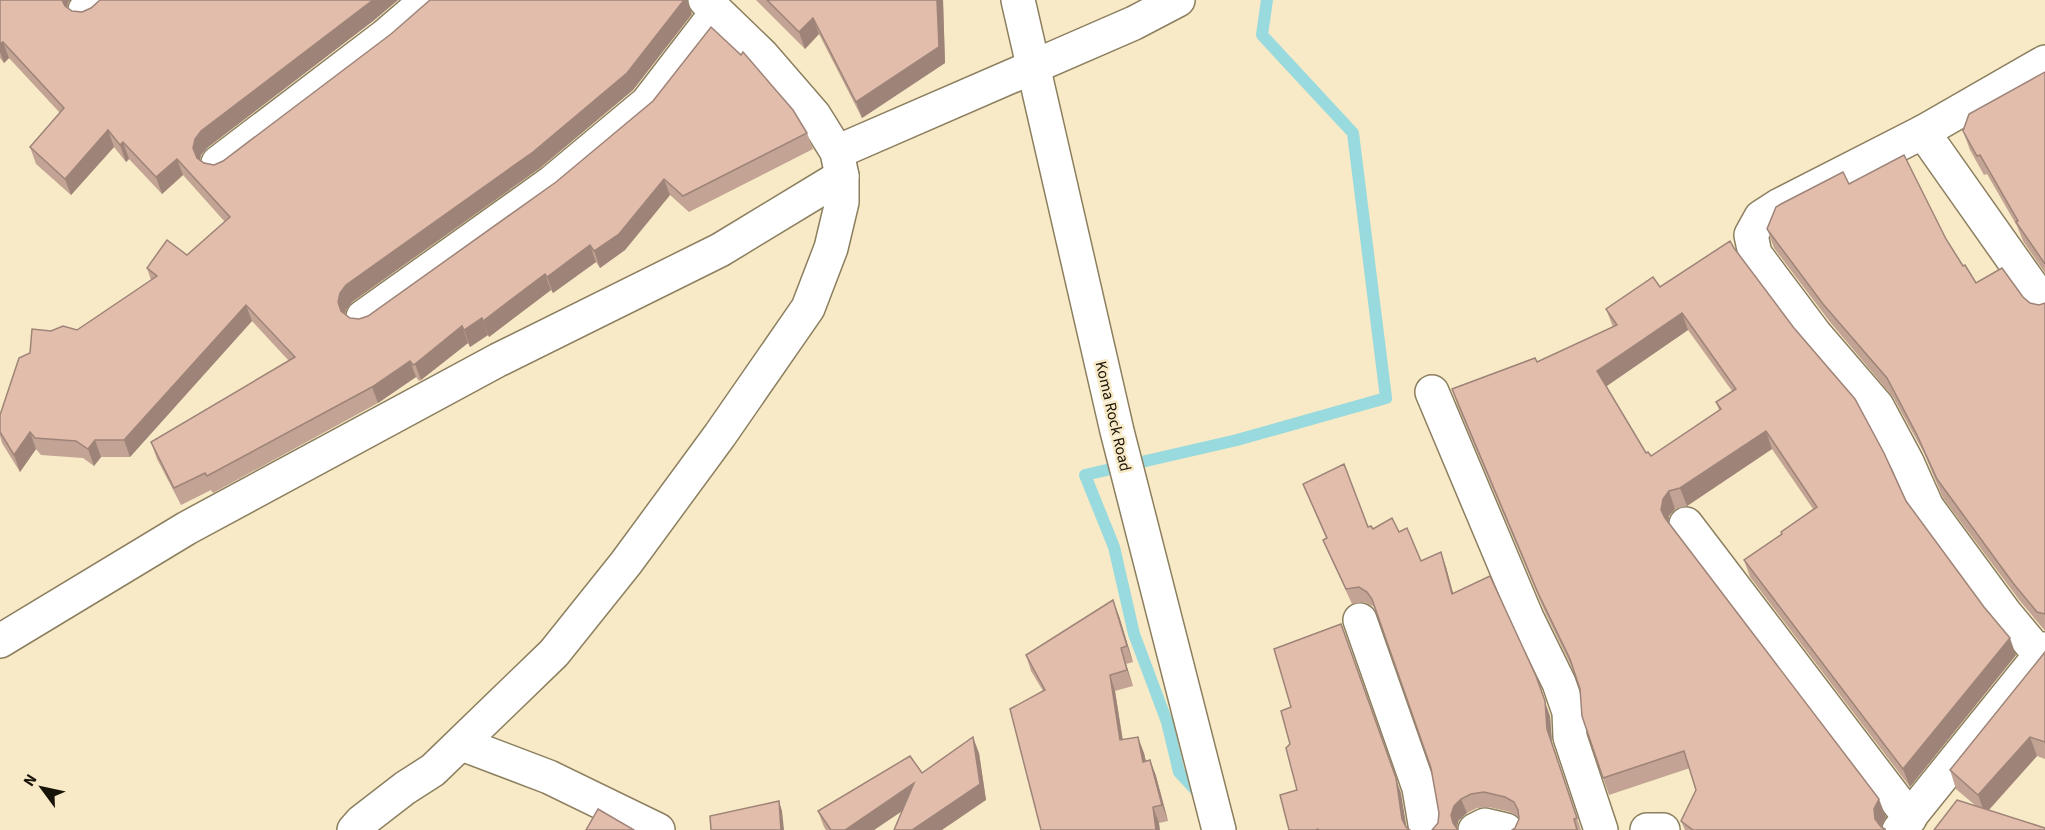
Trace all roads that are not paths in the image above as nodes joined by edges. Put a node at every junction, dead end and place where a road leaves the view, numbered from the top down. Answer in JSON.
{"nodes":[{"id":1,"x":427,"y":0,"type":"edge"},
{"id":2,"x":1018,"y":0,"type":"edge"},
{"id":3,"x":1178,"y":0,"type":"edge"},
{"id":4,"x":711,"y":6,"type":"edge"},
{"id":5,"x":2045,"y":62,"type":"edge"},
{"id":6,"x":1034,"y":68,"type":"junction"},
{"id":7,"x":1923,"y":132,"type":"junction"},
{"id":8,"x":218,"y":163,"type":"edge"},
{"id":9,"x":840,"y":164,"type":"junction"},
{"id":10,"x":2045,"y":305,"type":"edge"},
{"id":11,"x":363,"y":317,"type":"edge"},
{"id":12,"x":1432,"y":392,"type":"dead end"},
{"id":13,"x":1686,"y":524,"type":"dead end"},
{"id":14,"x":1360,"y":620,"type":"dead end"},
{"id":15,"x":0,"y":640,"type":"edge"},
{"id":16,"x":2043,"y":652,"type":"edge"},
{"id":17,"x":462,"y":744,"type":"junction"},
{"id":18,"x":1905,"y":824,"type":"edge"},
{"id":19,"x":354,"y":830,"type":"edge"},
{"id":20,"x":658,"y":830,"type":"edge"},
{"id":21,"x":1219,"y":830,"type":"edge"},
{"id":22,"x":1426,"y":830,"type":"edge"},
{"id":23,"x":1475,"y":830,"type":"edge"},
{"id":24,"x":1506,"y":830,"type":"edge"},
{"id":25,"x":1601,"y":830,"type":"edge"},
{"id":26,"x":1647,"y":830,"type":"edge"},
{"id":27,"x":1663,"y":830,"type":"edge"}],
"edges":[{"from":1,"to":8,"type":"street"},
{"from":2,"to":6,"type":"street","name":"Koma Rock Road"},
{"from":3,"to":6,"type":"street"},
{"from":4,"to":9,"type":"street"},
{"from":4,"to":11,"type":"street"},
{"from":5,"to":7,"type":"street"},
{"from":6,"to":9,"type":"street"},
{"from":6,"to":21,"type":"street","name":"Koma Rock Road"},
{"from":7,"to":10,"type":"street"},
{"from":7,"to":16,"type":"street"},
{"from":9,"to":15,"type":"street"},
{"from":9,"to":17,"type":"street"},
{"from":12,"to":25,"type":"street"},
{"from":13,"to":18,"type":"street"},
{"from":14,"to":22,"type":"street"},
{"from":16,"to":18,"type":"street"},
{"from":17,"to":19,"type":"street"},
{"from":17,"to":20,"type":"street"},
{"from":23,"to":24,"type":"street"},
{"from":26,"to":27,"type":"street"}]}
